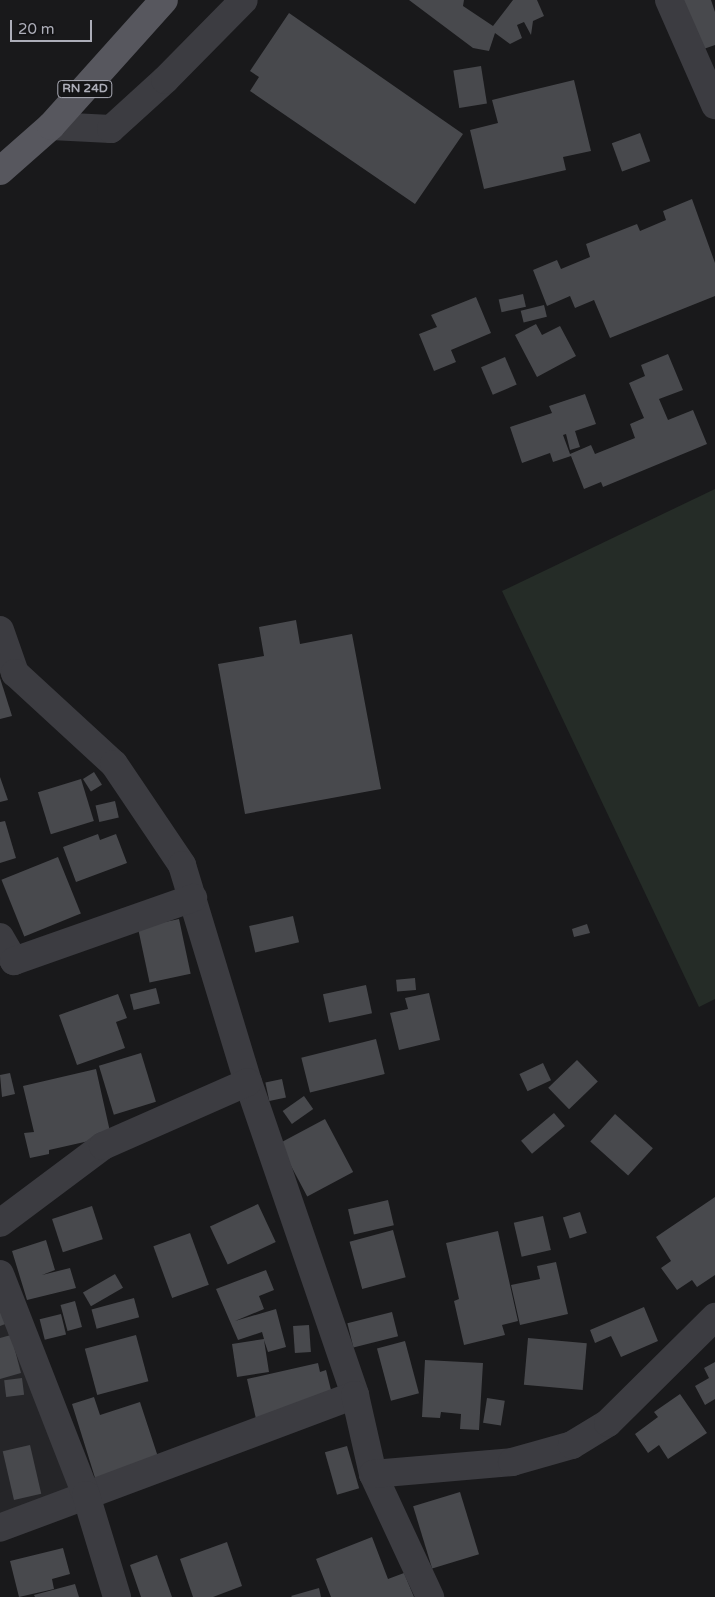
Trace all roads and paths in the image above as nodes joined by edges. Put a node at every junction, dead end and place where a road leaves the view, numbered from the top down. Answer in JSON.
{"nodes":[{"id":1,"x":164,"y":0,"type":"edge"},
{"id":2,"x":244,"y":0,"type":"edge"},
{"id":3,"x":669,"y":0,"type":"edge"},
{"id":4,"x":708,"y":71,"type":"edge"},
{"id":5,"x":715,"y":104,"type":"edge"},
{"id":6,"x":51,"y":126,"type":"junction"},
{"id":7,"x":0,"y":171,"type":"edge"},
{"id":8,"x":0,"y":630,"type":"edge"},
{"id":9,"x":193,"y":898,"type":"junction"},
{"id":10,"x":0,"y":937,"type":"edge"},
{"id":11,"x":248,"y":1082,"type":"junction"},
{"id":12,"x":0,"y":1224,"type":"edge"},
{"id":13,"x":0,"y":1274,"type":"edge"},
{"id":14,"x":715,"y":1317,"type":"edge"},
{"id":15,"x":355,"y":1396,"type":"junction"},
{"id":16,"x":373,"y":1474,"type":"junction"},
{"id":17,"x":86,"y":1496,"type":"junction"},
{"id":18,"x":0,"y":1528,"type":"edge"},
{"id":19,"x":117,"y":1597,"type":"edge"},
{"id":20,"x":430,"y":1597,"type":"edge"}],
"edges":[{"from":1,"to":6,"type":"main road","number":"RN 24D"},
{"from":2,"to":6,"type":"street"},
{"from":3,"to":4,"type":"street"},
{"from":4,"to":5,"type":"street"},
{"from":6,"to":7,"type":"main road","number":"RN 24D"},
{"from":8,"to":9,"type":"street"},
{"from":9,"to":10,"type":"street"},
{"from":9,"to":11,"type":"street"},
{"from":11,"to":12,"type":"street"},
{"from":11,"to":15,"type":"street"},
{"from":13,"to":17,"type":"street"},
{"from":14,"to":16,"type":"street"},
{"from":15,"to":16,"type":"street"},
{"from":15,"to":17,"type":"street"},
{"from":16,"to":20,"type":"street"},
{"from":17,"to":18,"type":"street"},
{"from":17,"to":19,"type":"street"}]}
